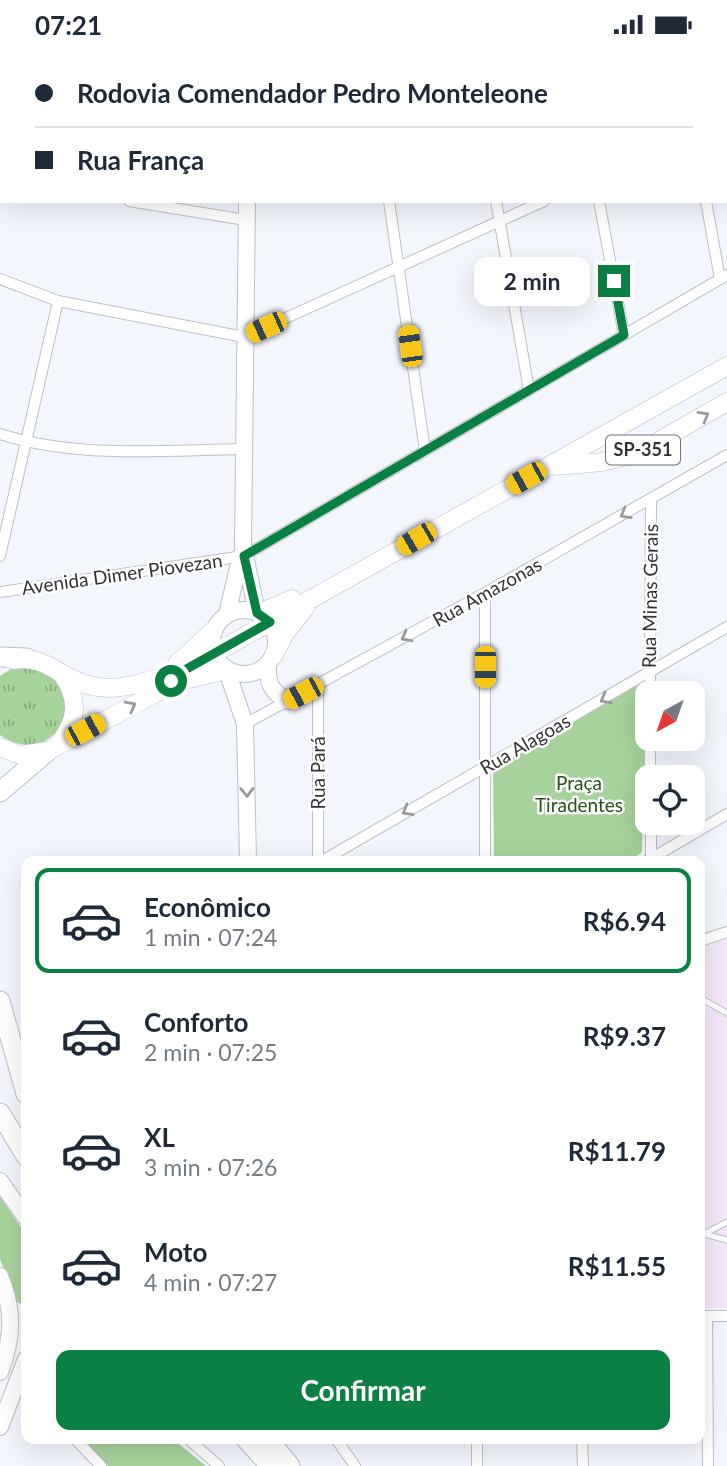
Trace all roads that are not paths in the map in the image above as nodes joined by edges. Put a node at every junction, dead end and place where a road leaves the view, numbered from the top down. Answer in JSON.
{"nodes":[{"id":1,"x":141,"y":203,"type":"edge"},
{"id":2,"x":247,"y":203,"type":"edge"},
{"id":3,"x":389,"y":203,"type":"edge"},
{"id":4,"x":496,"y":203,"type":"edge"},
{"id":5,"x":540,"y":203,"type":"edge"},
{"id":6,"x":599,"y":203,"type":"edge"},
{"id":7,"x":706,"y":203,"type":"edge"},
{"id":8,"x":246,"y":220,"type":"junction"},
{"id":9,"x":499,"y":222,"type":"junction"},
{"id":10,"x":398,"y":267,"type":"junction"},
{"id":11,"x":724,"y":277,"type":"edge"},
{"id":12,"x":0,"y":279,"type":"edge"},
{"id":13,"x":58,"y":301,"type":"junction"},
{"id":14,"x":624,"y":335,"type":"junction"},
{"id":15,"x":244,"y":337,"type":"junction"},
{"id":16,"x":727,"y":366,"type":"edge"},
{"id":17,"x":529,"y":390,"type":"junction"},
{"id":18,"x":727,"y":402,"type":"edge"},
{"id":19,"x":0,"y":434,"type":"edge"},
{"id":20,"x":25,"y":442,"type":"junction"},
{"id":21,"x":243,"y":449,"type":"junction"},
{"id":22,"x":425,"y":451,"type":"junction"},
{"id":23,"x":727,"y":455,"type":"edge"},
{"id":24,"x":549,"y":466,"type":"junction"},
{"id":25,"x":651,"y":499,"type":"junction"},
{"id":26,"x":243,"y":553,"type":"junction"},
{"id":27,"x":0,"y":556,"type":"edge"},
{"id":28,"x":378,"y":561,"type":"junction"},
{"id":29,"x":0,"y":592,"type":"edge"},
{"id":30,"x":324,"y":592,"type":"junction"},
{"id":31,"x":485,"y":593,"type":"junction"},
{"id":32,"x":227,"y":614,"type":"junction"},
{"id":33,"x":262,"y":616,"type":"junction"},
{"id":34,"x":727,"y":627,"type":"edge"},
{"id":35,"x":213,"y":631,"type":"junction"},
{"id":36,"x":213,"y":654,"type":"junction"},
{"id":37,"x":0,"y":657,"type":"edge"},
{"id":38,"x":27,"y":658,"type":"junction"},
{"id":39,"x":271,"y":659,"type":"junction"},
{"id":40,"x":0,"y":666,"type":"edge"},
{"id":41,"x":227,"y":670,"type":"junction"},
{"id":42,"x":62,"y":673,"type":"junction"},
{"id":43,"x":649,"y":673,"type":"junction"},
{"id":44,"x":649,"y":681,"type":"edge"},
{"id":45,"x":318,"y":685,"type":"junction"},
{"id":46,"x":155,"y":686,"type":"junction"},
{"id":47,"x":288,"y":701,"type":"junction"},
{"id":48,"x":246,"y":724,"type":"junction"},
{"id":49,"x":0,"y":747,"type":"edge"},
{"id":50,"x":54,"y":747,"type":"junction"},
{"id":51,"x":485,"y":766,"type":"junction"},
{"id":52,"x":0,"y":792,"type":"edge"},
{"id":53,"x":727,"y":814,"type":"edge"},
{"id":54,"x":651,"y":835,"type":"edge"},
{"id":55,"x":248,"y":856,"type":"edge"},
{"id":56,"x":320,"y":856,"type":"edge"},
{"id":57,"x":329,"y":856,"type":"edge"},
{"id":58,"x":485,"y":856,"type":"edge"},
{"id":59,"x":650,"y":856,"type":"edge"},
{"id":60,"x":657,"y":856,"type":"edge"},
{"id":61,"x":727,"y":932,"type":"edge"},
{"id":62,"x":705,"y":939,"type":"edge"},
{"id":63,"x":0,"y":1001,"type":"edge"},
{"id":64,"x":705,"y":1001,"type":"edge"},
{"id":65,"x":727,"y":1013,"type":"edge"},
{"id":66,"x":0,"y":1035,"type":"edge"},
{"id":67,"x":21,"y":1077,"type":"edge"},
{"id":68,"x":21,"y":1083,"type":"edge"},
{"id":69,"x":0,"y":1113,"type":"edge"},
{"id":70,"x":21,"y":1148,"type":"edge"},
{"id":71,"x":0,"y":1180,"type":"edge"},
{"id":72,"x":21,"y":1190,"type":"edge"},
{"id":73,"x":21,"y":1211,"type":"edge"},
{"id":74,"x":727,"y":1222,"type":"edge"},
{"id":75,"x":705,"y":1233,"type":"edge"},
{"id":76,"x":705,"y":1236,"type":"edge"},
{"id":77,"x":727,"y":1240,"type":"edge"},
{"id":78,"x":0,"y":1276,"type":"edge"},
{"id":79,"x":9,"y":1312,"type":"edge"},
{"id":80,"x":705,"y":1316,"type":"edge"},
{"id":81,"x":727,"y":1316,"type":"edge"},
{"id":82,"x":705,"y":1354,"type":"edge"},
{"id":83,"x":0,"y":1372,"type":"edge"},
{"id":84,"x":21,"y":1387,"type":"edge"},
{"id":85,"x":0,"y":1427,"type":"edge"},
{"id":86,"x":80,"y":1444,"type":"edge"},
{"id":87,"x":194,"y":1444,"type":"edge"},
{"id":88,"x":250,"y":1444,"type":"edge"},
{"id":89,"x":272,"y":1444,"type":"edge"},
{"id":90,"x":340,"y":1444,"type":"edge"},
{"id":91,"x":477,"y":1444,"type":"edge"},
{"id":92,"x":582,"y":1444,"type":"edge"},
{"id":93,"x":101,"y":1466,"type":"edge"},
{"id":94,"x":219,"y":1466,"type":"edge"},
{"id":95,"x":270,"y":1466,"type":"edge"},
{"id":96,"x":290,"y":1466,"type":"edge"},
{"id":97,"x":355,"y":1466,"type":"edge"},
{"id":98,"x":477,"y":1466,"type":"edge"},
{"id":99,"x":583,"y":1466,"type":"edge"},
{"id":100,"x":708,"y":1466,"type":"edge"}],
"edges":[{"from":1,"to":8,"type":"street"},
{"from":2,"to":8,"type":"street"},
{"from":3,"to":10,"type":"street"},
{"from":4,"to":9,"type":"street"},
{"from":5,"to":9,"type":"street"},
{"from":6,"to":14,"type":"street"},
{"from":7,"to":11,"type":"street"},
{"from":8,"to":15,"type":"street"},
{"from":9,"to":10,"type":"street"},
{"from":9,"to":17,"type":"street"},
{"from":10,"to":15,"type":"street"},
{"from":10,"to":22,"type":"street"},
{"from":11,"to":14,"type":"street"},
{"from":12,"to":13,"type":"street"},
{"from":13,"to":15,"type":"street"},
{"from":13,"to":20,"type":"street"},
{"from":14,"to":17,"type":"street"},
{"from":15,"to":21,"type":"street"},
{"from":16,"to":24,"type":"main road","number":"SP-351"},
{"from":17,"to":22,"type":"street"},
{"from":24,"to":18,"type":"main road","number":"SP-351","one_way":true},
{"from":19,"to":20,"type":"street"},
{"from":20,"to":21,"type":"street"},
{"from":20,"to":27,"type":"street"},
{"from":21,"to":26,"type":"street"},
{"from":22,"to":26,"type":"street"},
{"from":23,"to":25,"type":"street","name":"Rua Amazonas"},
{"from":24,"to":28,"type":"main road","number":"SP-351"},
{"from":25,"to":31,"type":"street","name":"Rua Amazonas","one_way":true},
{"from":25,"to":43,"type":"street","name":"Rua Minas Gerais"},
{"from":26,"to":29,"type":"street","name":"Avenida Dimer Piovezan"},
{"from":26,"to":32,"type":"street"},
{"from":26,"to":33,"type":"street"},
{"from":28,"to":30,"type":"main road","number":"SP-351"},
{"from":28,"to":33,"type":"main road"},
{"from":30,"to":33,"type":"main road","number":"SP-351"},
{"from":30,"to":39,"type":"main road"},
{"from":31,"to":45,"type":"street","name":"Rua Amazonas","one_way":true},
{"from":31,"to":51,"type":"street"},
{"from":32,"to":33,"type":"street"},
{"from":32,"to":35,"type":"street"},
{"from":33,"to":36,"type":"main road","number":"SP-351"},
{"from":33,"to":39,"type":"street"},
{"from":34,"to":43,"type":"street","name":"Rua Alagoas"},
{"from":35,"to":36,"type":"street"},
{"from":35,"to":46,"type":"main road"},
{"from":36,"to":41,"type":"street"},
{"from":36,"to":46,"type":"main road","number":"SP-351"},
{"from":37,"to":38,"type":"highway"},
{"from":38,"to":40,"type":"main road"},
{"from":38,"to":42,"type":"main road","number":"SP-351"},
{"from":39,"to":41,"type":"street"},
{"from":39,"to":47,"type":"street"},
{"from":41,"to":46,"type":"main road"},
{"from":41,"to":48,"type":"street"},
{"from":42,"to":46,"type":"main road","number":"SP-351"},
{"from":42,"to":50,"type":"main road"},
{"from":43,"to":44,"type":"street","name":"Rua Minas Gerais"},
{"from":43,"to":51,"type":"street","name":"Rua Alagoas","one_way":true},
{"from":45,"to":47,"type":"street","name":"Rua Amazonas"},
{"from":45,"to":56,"type":"street","name":"Rua Pará"},
{"from":50,"to":46,"type":"main road","number":"SP-351","one_way":true},
{"from":47,"to":48,"type":"street","name":"Rua Amazonas"},
{"from":48,"to":55,"type":"street","one_way":true},
{"from":49,"to":50,"type":"main road","number":"SP-351"},
{"from":50,"to":52,"type":"highway"},
{"from":51,"to":57,"type":"street","name":"Rua Alagoas","one_way":true},
{"from":51,"to":58,"type":"street"},
{"from":53,"to":60,"type":"street"},
{"from":54,"to":59,"type":"street"},
{"from":61,"to":62,"type":"street"},
{"from":63,"to":67,"type":"highway"},
{"from":64,"to":65,"type":"lane"},
{"from":66,"to":68,"type":"highway"},
{"from":69,"to":70,"type":"highway"},
{"from":71,"to":72,"type":"street"},
{"from":71,"to":73,"type":"street"},
{"from":74,"to":75,"type":"lane"},
{"from":76,"to":77,"type":"lane"},
{"from":78,"to":79,"type":"street"},
{"from":79,"to":83,"type":"street"},
{"from":80,"to":81,"type":"street"},
{"from":82,"to":100,"type":"street"},
{"from":84,"to":85,"type":"street"},
{"from":86,"to":93,"type":"street"},
{"from":87,"to":94,"type":"street"},
{"from":88,"to":95,"type":"highway"},
{"from":89,"to":96,"type":"highway"},
{"from":90,"to":97,"type":"street"},
{"from":91,"to":98,"type":"street"},
{"from":92,"to":99,"type":"street"}]}
